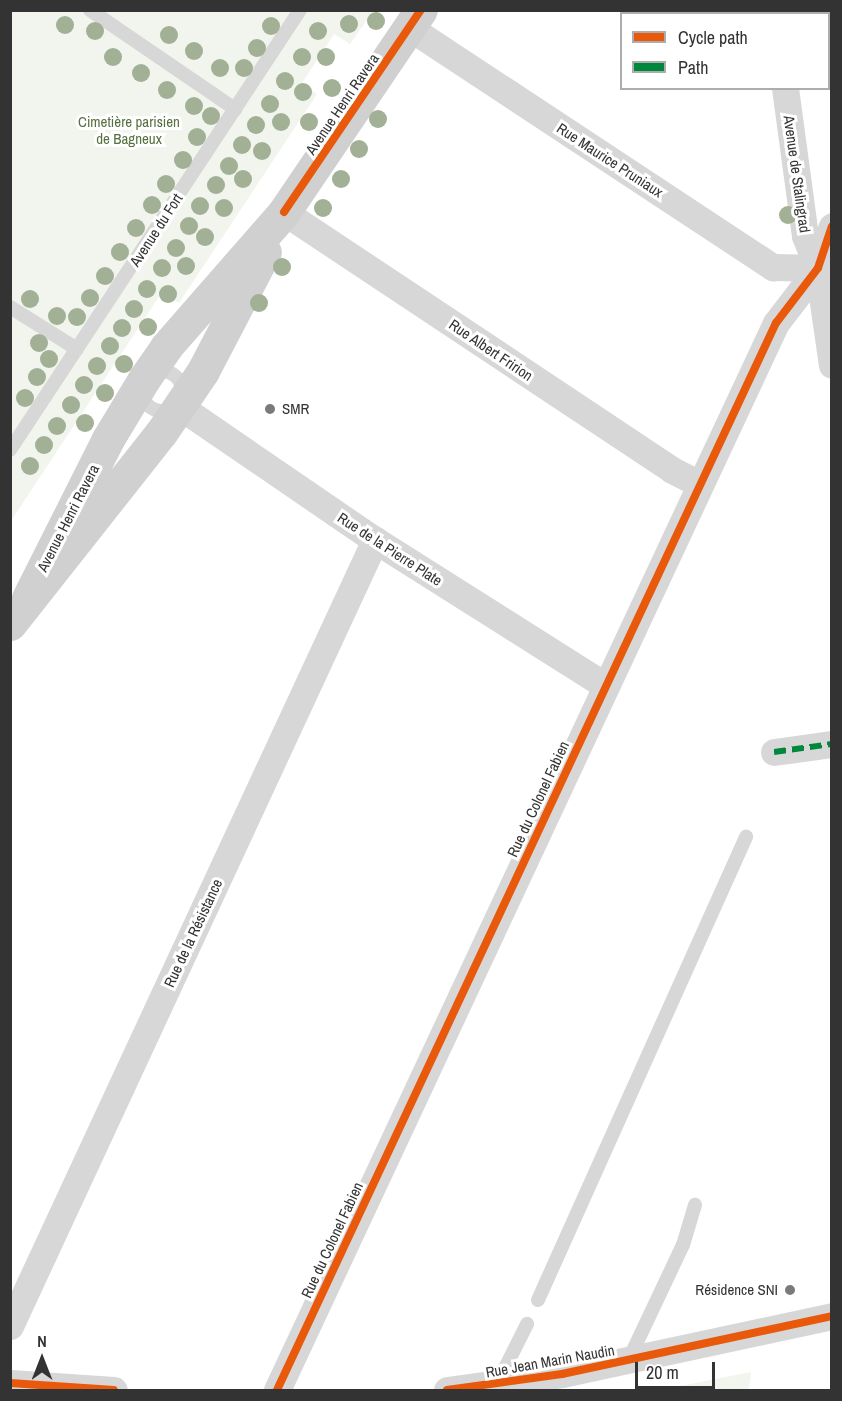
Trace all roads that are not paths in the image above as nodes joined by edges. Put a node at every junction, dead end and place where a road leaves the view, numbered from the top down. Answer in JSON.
{"nodes":[{"id":1,"x":90,"y":10,"type":"edge"},
{"id":2,"x":300,"y":10,"type":"edge"},
{"id":3,"x":416,"y":19,"type":"edge"},
{"id":4,"x":785,"y":90,"type":"edge"},
{"id":5,"x":235,"y":109,"type":"junction"},
{"id":6,"x":284,"y":212,"type":"junction"},
{"id":7,"x":831,"y":226,"type":"edge"},
{"id":8,"x":825,"y":259,"type":"edge"},
{"id":9,"x":10,"y":307,"type":"edge"},
{"id":10,"x":76,"y":349,"type":"junction"},
{"id":11,"x":831,"y":365,"type":"edge"},
{"id":12,"x":144,"y":379,"type":"junction"},
{"id":13,"x":179,"y":406,"type":"junction"},
{"id":14,"x":10,"y":450,"type":"edge"},
{"id":15,"x":700,"y":484,"type":"junction"},
{"id":16,"x":375,"y":540,"type":"junction"},
{"id":17,"x":19,"y":611,"type":"edge"},
{"id":18,"x":606,"y":686,"type":"junction"},
{"id":19,"x":831,"y":744,"type":"edge"},
{"id":20,"x":774,"y":752,"type":"dead end"},
{"id":21,"x":746,"y":837,"type":"dead end"},
{"id":22,"x":695,"y":1205,"type":"dead end"},
{"id":23,"x":538,"y":1300,"type":"dead end"},
{"id":24,"x":831,"y":1316,"type":"edge"},
{"id":25,"x":527,"y":1324,"type":"dead end"},
{"id":26,"x":10,"y":1326,"type":"edge"},
{"id":27,"x":628,"y":1361,"type":"junction"},
{"id":28,"x":10,"y":1383,"type":"edge"},
{"id":29,"x":497,"y":1384,"type":"junction"},
{"id":30,"x":114,"y":1390,"type":"edge"},
{"id":31,"x":277,"y":1390,"type":"edge"},
{"id":32,"x":447,"y":1390,"type":"edge"}],
"edges":[{"from":1,"to":5,"type":"lane"},
{"from":2,"to":5,"type":"lane","name":"Avenue du Fort"},
{"from":3,"to":6,"type":"street","name":"Avenue Henri Ravera"},
{"from":3,"to":8,"type":"street","name":"Rue Maurice Pruniaux"},
{"from":4,"to":8,"type":"street","name":"Avenue de Stalingrad"},
{"from":5,"to":10,"type":"lane","name":"Avenue du Fort"},
{"from":6,"to":12,"type":"street","name":"Avenue Henri Ravera"},
{"from":6,"to":13,"type":"street","name":"Avenue Henri Ravera"},
{"from":6,"to":15,"type":"street","name":"Rue Albert Fririon"},
{"from":7,"to":8,"type":"street","name":"Rue du Colonel Fabien"},
{"from":8,"to":11,"type":"street","name":"Avenue de Stalingrad"},
{"from":8,"to":15,"type":"street","name":"Rue du Colonel Fabien"},
{"from":9,"to":10,"type":"lane"},
{"from":10,"to":14,"type":"lane","name":"Avenue du Fort"},
{"from":12,"to":13,"type":"lane"},
{"from":12,"to":13,"type":"lane"},
{"from":12,"to":17,"type":"street","name":"Avenue Henri Ravera"},
{"from":13,"to":16,"type":"street","name":"Rue de la Pierre Plate"},
{"from":13,"to":17,"type":"street","name":"Avenue Henri Ravera"},
{"from":15,"to":18,"type":"street","name":"Rue du Colonel Fabien"},
{"from":16,"to":18,"type":"street","name":"Rue de la Pierre Plate"},
{"from":16,"to":26,"type":"street","name":"Rue de la Résistance"},
{"from":18,"to":31,"type":"street","name":"Rue du Colonel Fabien"},
{"from":19,"to":20,"type":"street"},
{"from":21,"to":23,"type":"lane"},
{"from":22,"to":27,"type":"lane"},
{"from":24,"to":27,"type":"street","name":"Rue Jean Marin Naudin"},
{"from":25,"to":29,"type":"lane"},
{"from":27,"to":29,"type":"street","name":"Rue Jean Marin Naudin"},
{"from":28,"to":30,"type":"street"},
{"from":29,"to":32,"type":"street","name":"Rue Jean Marin Naudin"}]}
